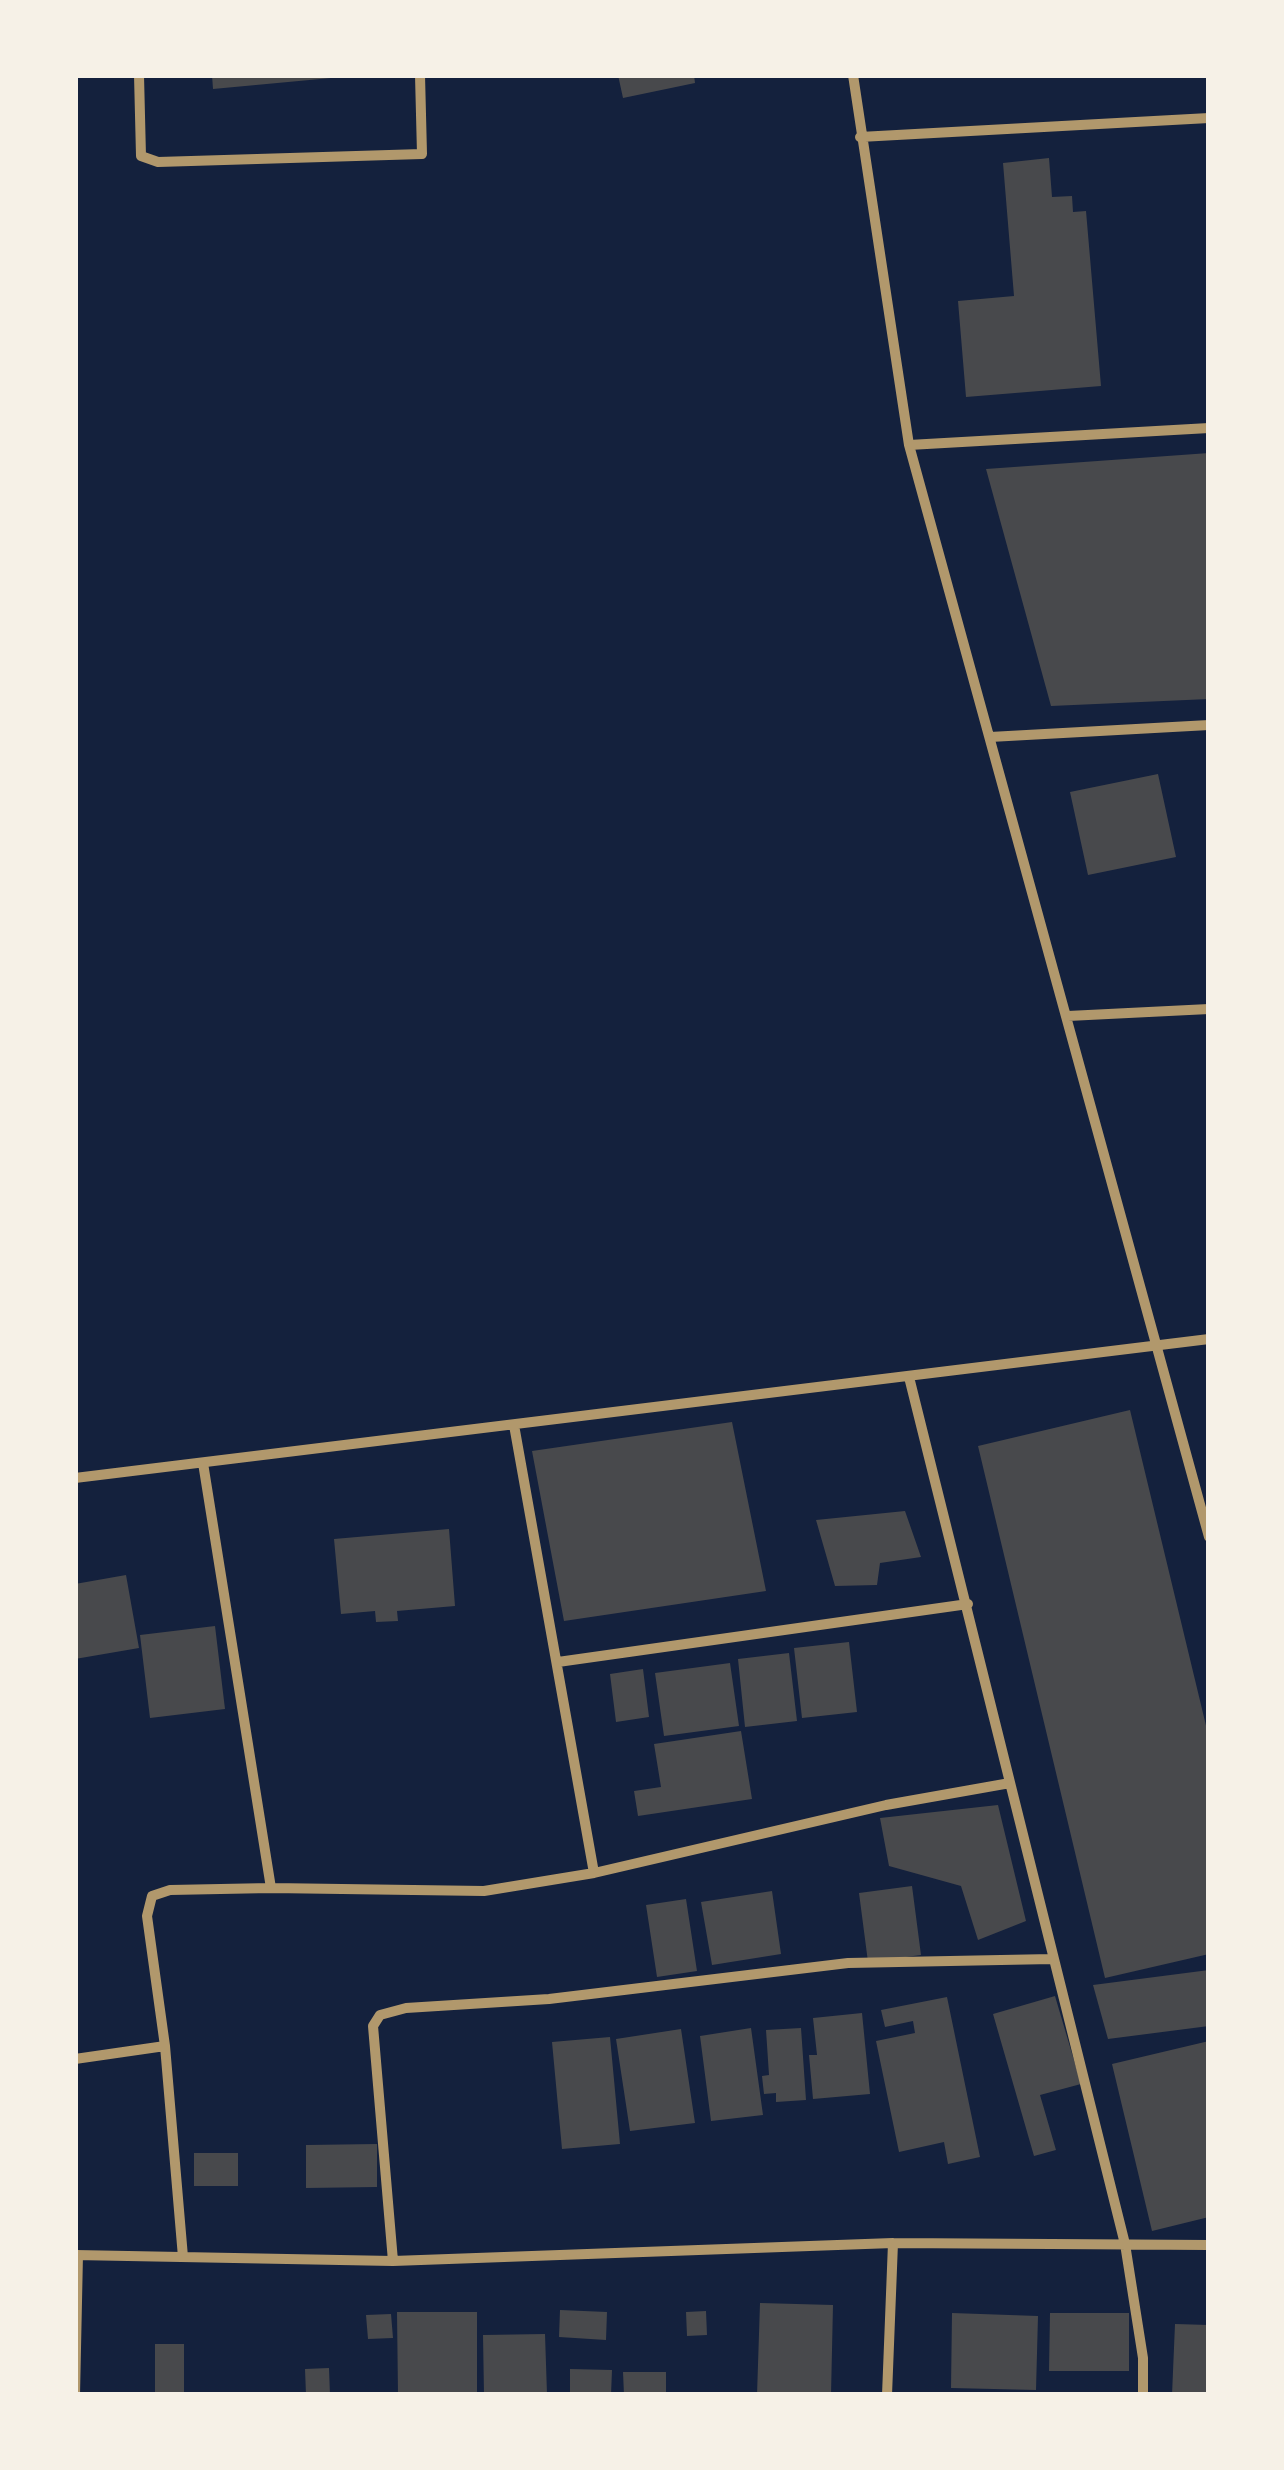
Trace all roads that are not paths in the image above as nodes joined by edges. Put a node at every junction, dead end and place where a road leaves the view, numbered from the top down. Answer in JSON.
{"nodes":[{"id":1,"x":139,"y":75,"type":"edge"},
{"id":2,"x":420,"y":75,"type":"edge"},
{"id":3,"x":853,"y":75,"type":"edge"},
{"id":4,"x":1209,"y":118,"type":"edge"},
{"id":5,"x":860,"y":137,"type":"junction"},
{"id":6,"x":1209,"y":428,"type":"edge"},
{"id":7,"x":910,"y":445,"type":"junction"},
{"id":8,"x":1209,"y":726,"type":"edge"},
{"id":9,"x":990,"y":737,"type":"junction"},
{"id":10,"x":1209,"y":1009,"type":"edge"},
{"id":11,"x":1068,"y":1016,"type":"junction"},
{"id":12,"x":1209,"y":1338,"type":"edge"},
{"id":13,"x":1159,"y":1347,"type":"junction"},
{"id":14,"x":910,"y":1377,"type":"junction"},
{"id":15,"x":514,"y":1425,"type":"junction"},
{"id":16,"x":203,"y":1463,"type":"junction"},
{"id":17,"x":75,"y":1478,"type":"edge"},
{"id":18,"x":1209,"y":1537,"type":"edge"},
{"id":19,"x":968,"y":1604,"type":"junction"},
{"id":20,"x":558,"y":1662,"type":"junction"},
{"id":21,"x":1010,"y":1783,"type":"junction"},
{"id":22,"x":594,"y":1873,"type":"junction"},
{"id":23,"x":271,"y":1888,"type":"junction"},
{"id":24,"x":1052,"y":1959,"type":"junction"},
{"id":25,"x":165,"y":2046,"type":"junction"},
{"id":26,"x":75,"y":2059,"type":"edge"},
{"id":27,"x":892,"y":2243,"type":"junction"},
{"id":28,"x":1126,"y":2244,"type":"junction"},
{"id":29,"x":1209,"y":2244,"type":"edge"},
{"id":30,"x":77,"y":2255,"type":"edge"},
{"id":31,"x":183,"y":2257,"type":"junction"},
{"id":32,"x":392,"y":2261,"type":"junction"},
{"id":33,"x":75,"y":2395,"type":"edge"},
{"id":34,"x":887,"y":2395,"type":"edge"},
{"id":35,"x":1143,"y":2395,"type":"edge"}],
"edges":[{"from":1,"to":2,"type":"street"},
{"from":3,"to":5,"type":"street"},
{"from":4,"to":5,"type":"street"},
{"from":5,"to":7,"type":"street"},
{"from":6,"to":7,"type":"street"},
{"from":7,"to":9,"type":"street"},
{"from":8,"to":9,"type":"street"},
{"from":9,"to":11,"type":"street"},
{"from":10,"to":11,"type":"street"},
{"from":11,"to":13,"type":"street"},
{"from":12,"to":13,"type":"street"},
{"from":13,"to":14,"type":"street"},
{"from":13,"to":18,"type":"street"},
{"from":14,"to":15,"type":"street"},
{"from":14,"to":19,"type":"street"},
{"from":15,"to":16,"type":"street"},
{"from":15,"to":20,"type":"street"},
{"from":16,"to":17,"type":"street"},
{"from":16,"to":23,"type":"street"},
{"from":19,"to":20,"type":"street"},
{"from":19,"to":21,"type":"street"},
{"from":20,"to":22,"type":"street"},
{"from":21,"to":22,"type":"street"},
{"from":21,"to":24,"type":"street"},
{"from":22,"to":23,"type":"street"},
{"from":23,"to":25,"type":"street"},
{"from":24,"to":28,"type":"street"},
{"from":24,"to":32,"type":"street"},
{"from":25,"to":26,"type":"street"},
{"from":25,"to":31,"type":"street"},
{"from":27,"to":28,"type":"street"},
{"from":27,"to":32,"type":"street"},
{"from":27,"to":34,"type":"street"},
{"from":28,"to":29,"type":"street"},
{"from":28,"to":35,"type":"street"},
{"from":30,"to":31,"type":"street"},
{"from":30,"to":33,"type":"street"},
{"from":31,"to":32,"type":"street"}]}
